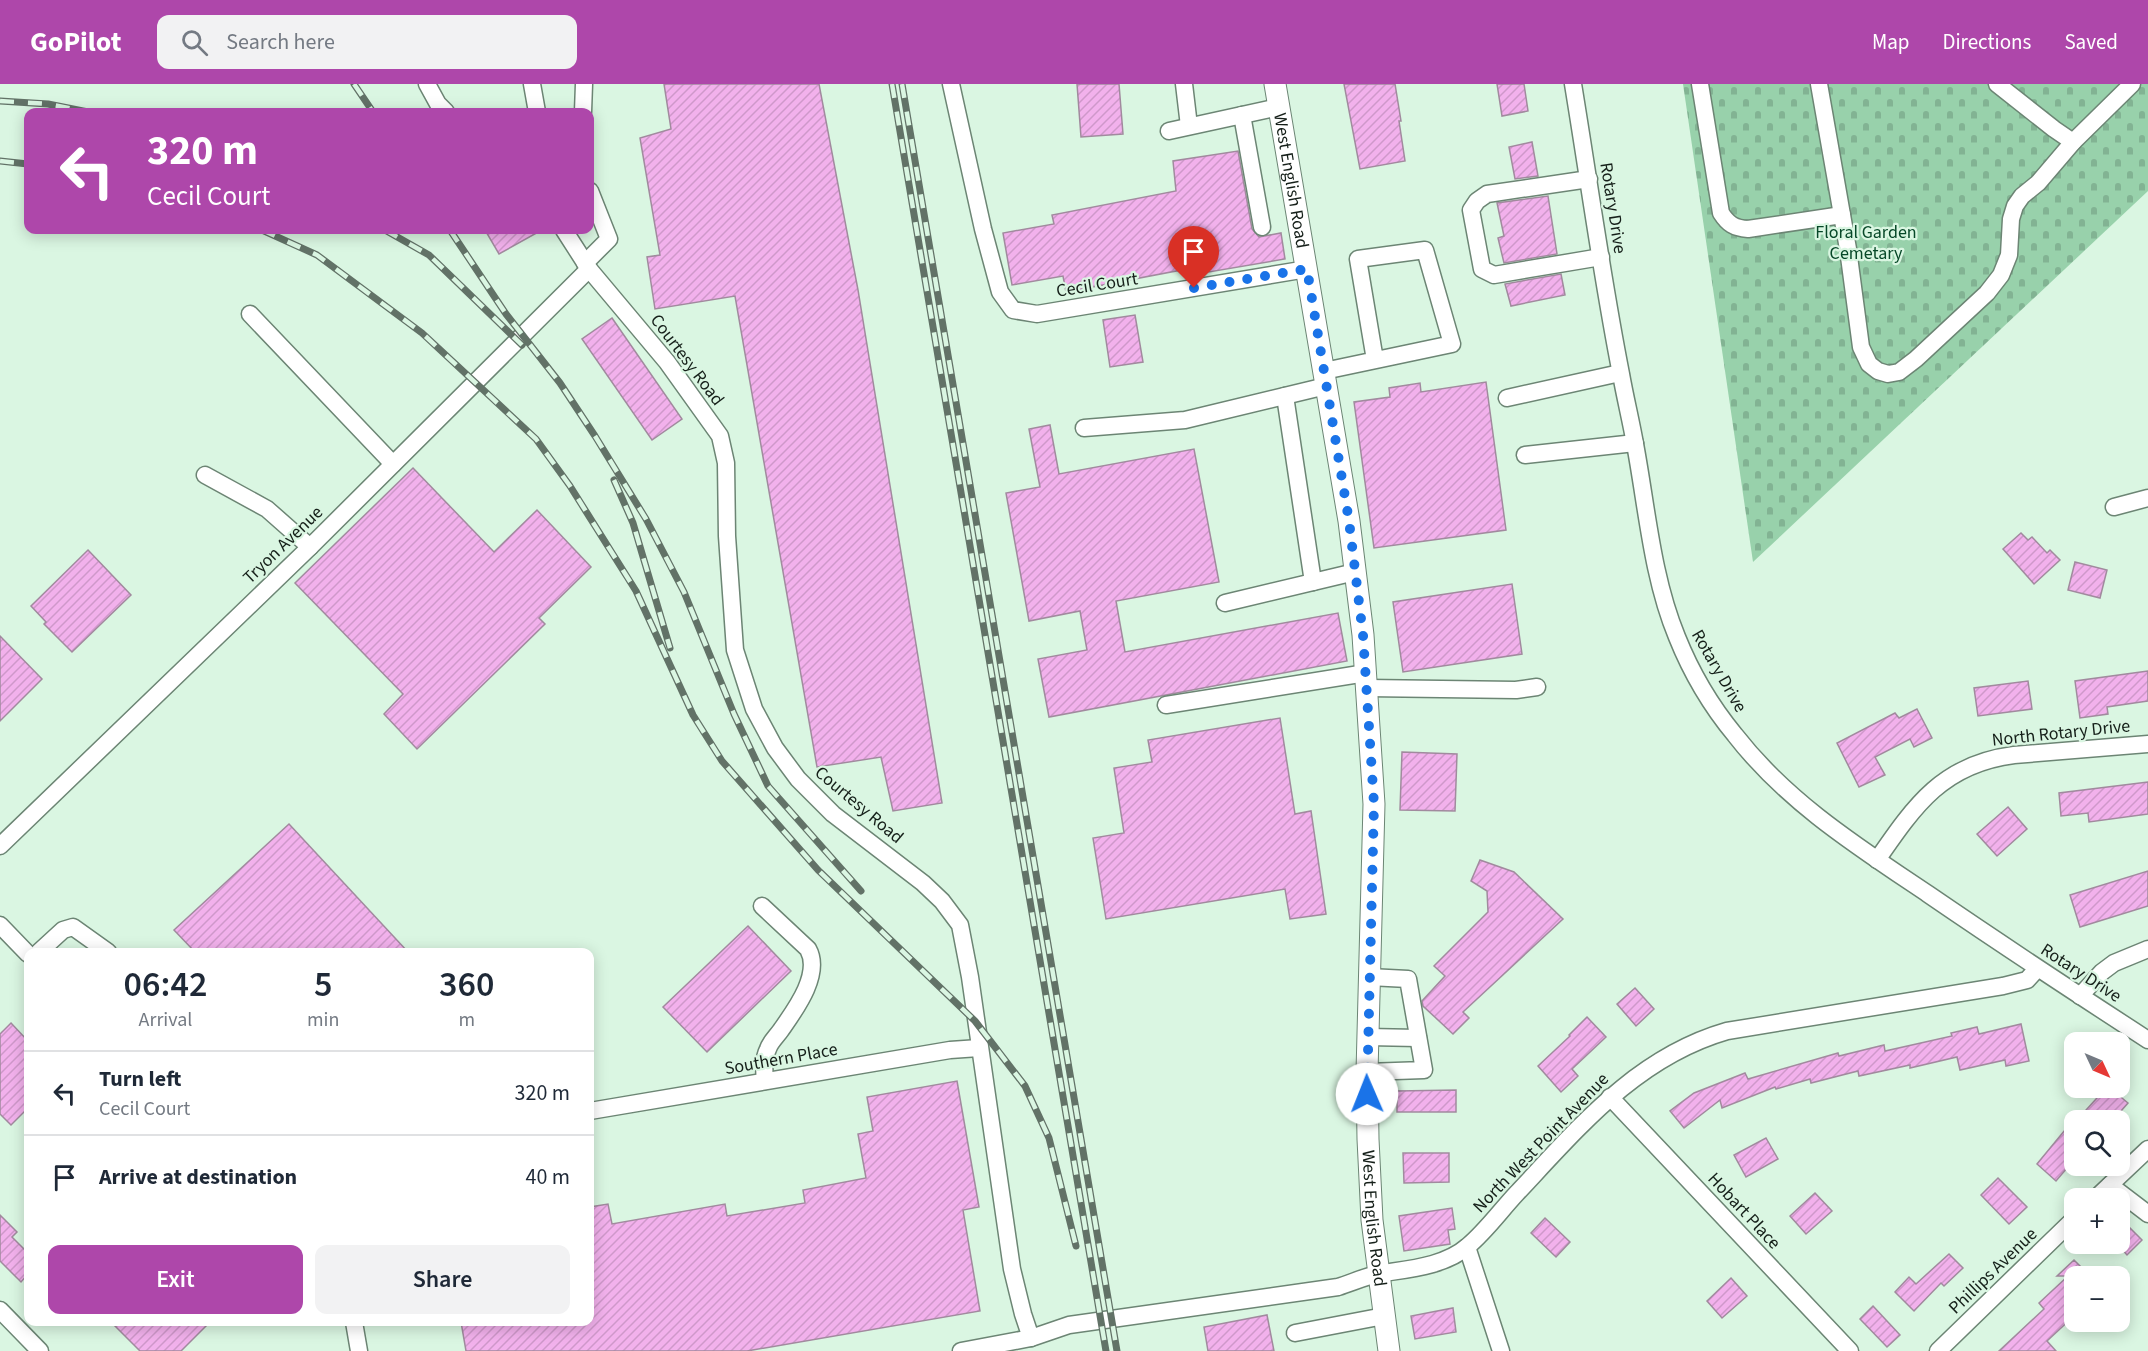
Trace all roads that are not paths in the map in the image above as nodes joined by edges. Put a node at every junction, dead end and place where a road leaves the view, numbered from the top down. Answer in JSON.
{"nodes":[{"id":1,"x":427,"y":84,"type":"edge"},
{"id":2,"x":532,"y":84,"type":"edge"},
{"id":3,"x":584,"y":84,"type":"edge"},
{"id":4,"x":951,"y":84,"type":"edge"},
{"id":5,"x":1184,"y":84,"type":"edge"},
{"id":6,"x":1275,"y":84,"type":"edge"},
{"id":7,"x":1573,"y":84,"type":"edge"},
{"id":8,"x":1700,"y":84,"type":"edge"},
{"id":9,"x":1819,"y":84,"type":"edge"},
{"id":10,"x":1997,"y":84,"type":"edge"},
{"id":11,"x":2132,"y":84,"type":"edge"},
{"id":12,"x":1279,"y":107,"type":"junction"},
{"id":13,"x":442,"y":108,"type":"edge"},
{"id":14,"x":536,"y":108,"type":"edge"},
{"id":15,"x":583,"y":108,"type":"edge"},
{"id":16,"x":1242,"y":115,"type":"junction"},
{"id":17,"x":1189,"y":126,"type":"junction"},
{"id":18,"x":1169,"y":131,"type":"dead end"},
{"id":19,"x":2073,"y":142,"type":"junction"},
{"id":20,"x":1589,"y":179,"type":"junction"},
{"id":21,"x":594,"y":201,"type":"edge"},
{"id":22,"x":1842,"y":215,"type":"junction"},
{"id":23,"x":1262,"y":227,"type":"dead end"},
{"id":24,"x":567,"y":234,"type":"edge"},
{"id":25,"x":1601,"y":256,"type":"junction"},
{"id":26,"x":587,"y":266,"type":"junction"},
{"id":27,"x":1307,"y":269,"type":"junction"},
{"id":28,"x":250,"y":314,"type":"dead end"},
{"id":29,"x":1375,"y":360,"type":"junction"},
{"id":30,"x":1620,"y":373,"type":"junction"},
{"id":31,"x":1325,"y":379,"type":"junction"},
{"id":32,"x":1285,"y":396,"type":"junction"},
{"id":33,"x":1507,"y":398,"type":"dead end"},
{"id":34,"x":1084,"y":428,"type":"dead end"},
{"id":35,"x":1635,"y":443,"type":"junction"},
{"id":36,"x":1525,"y":455,"type":"dead end"},
{"id":37,"x":393,"y":464,"type":"junction"},
{"id":38,"x":205,"y":475,"type":"dead end"},
{"id":39,"x":2148,"y":498,"type":"edge"},
{"id":40,"x":2114,"y":507,"type":"dead end"},
{"id":41,"x":310,"y":547,"type":"junction"},
{"id":42,"x":1356,"y":572,"type":"junction"},
{"id":43,"x":1313,"y":582,"type":"junction"},
{"id":44,"x":1225,"y":603,"type":"dead end"},
{"id":45,"x":1366,"y":680,"type":"junction"},
{"id":46,"x":1537,"y":687,"type":"dead end"},
{"id":47,"x":1166,"y":705,"type":"dead end"},
{"id":48,"x":2148,"y":744,"type":"edge"},
{"id":49,"x":0,"y":846,"type":"edge"},
{"id":50,"x":1877,"y":860,"type":"junction"},
{"id":51,"x":762,"y":906,"type":"dead end"},
{"id":52,"x":0,"y":925,"type":"edge"},
{"id":53,"x":43,"y":948,"type":"edge"},
{"id":54,"x":102,"y":948,"type":"edge"},
{"id":55,"x":2148,"y":949,"type":"edge"},
{"id":56,"x":24,"y":950,"type":"edge"},
{"id":57,"x":2037,"y":969,"type":"junction"},
{"id":58,"x":1369,"y":977,"type":"junction"},
{"id":59,"x":2080,"y":996,"type":"junction"},
{"id":60,"x":1368,"y":1037,"type":"junction"},
{"id":61,"x":1418,"y":1038,"type":"junction"},
{"id":62,"x":2148,"y":1040,"type":"edge"},
{"id":63,"x":979,"y":1048,"type":"junction"},
{"id":64,"x":1367,"y":1072,"type":"junction"},
{"id":65,"x":765,"y":1081,"type":"junction"},
{"id":66,"x":1610,"y":1097,"type":"junction"},
{"id":67,"x":594,"y":1110,"type":"edge"},
{"id":68,"x":2148,"y":1149,"type":"edge"},
{"id":69,"x":2110,"y":1185,"type":"junction"},
{"id":70,"x":2107,"y":1188,"type":"edge"},
{"id":71,"x":2148,"y":1214,"type":"edge"},
{"id":72,"x":2064,"y":1229,"type":"edge"},
{"id":73,"x":1467,"y":1247,"type":"junction"},
{"id":74,"x":1378,"y":1274,"type":"junction"},
{"id":75,"x":0,"y":1310,"type":"edge"},
{"id":76,"x":1384,"y":1316,"type":"junction"},
{"id":77,"x":355,"y":1326,"type":"edge"},
{"id":78,"x":1295,"y":1333,"type":"dead end"},
{"id":79,"x":1031,"y":1338,"type":"junction"},
{"id":80,"x":40,"y":1351,"type":"edge"},
{"id":81,"x":359,"y":1351,"type":"edge"},
{"id":82,"x":961,"y":1351,"type":"edge"},
{"id":83,"x":1389,"y":1351,"type":"edge"},
{"id":84,"x":1501,"y":1351,"type":"edge"},
{"id":85,"x":1850,"y":1351,"type":"edge"},
{"id":86,"x":1938,"y":1351,"type":"edge"}],
"edges":[{"from":1,"to":13,"type":"street"},
{"from":2,"to":14,"type":"street"},
{"from":3,"to":15,"type":"street"},
{"from":4,"to":27,"type":"street","name":"Cecil Court"},
{"from":5,"to":17,"type":"street"},
{"from":6,"to":12,"type":"main road","name":"West English Road"},
{"from":7,"to":20,"type":"street","name":"Rotary Drive"},
{"from":8,"to":22,"type":"street"},
{"from":9,"to":22,"type":"street"},
{"from":10,"to":19,"type":"street"},
{"from":11,"to":19,"type":"street"},
{"from":12,"to":16,"type":"street"},
{"from":12,"to":27,"type":"main road","name":"West English Road"},
{"from":16,"to":17,"type":"street"},
{"from":16,"to":23,"type":"street"},
{"from":17,"to":18,"type":"street"},
{"from":19,"to":22,"type":"street"},
{"from":20,"to":25,"type":"street","name":"Rotary Drive"},
{"from":20,"to":25,"type":"street"},
{"from":21,"to":26,"type":"street","name":"Tryon Avenue"},
{"from":24,"to":26,"type":"street","name":"Courtesy Road"},
{"from":25,"to":30,"type":"street","name":"Rotary Drive"},
{"from":26,"to":37,"type":"street","name":"Tryon Avenue"},
{"from":26,"to":63,"type":"street","name":"Courtesy Road"},
{"from":27,"to":31,"type":"main road","name":"West English Road"},
{"from":28,"to":37,"type":"street"},
{"from":29,"to":29,"type":"street"},
{"from":29,"to":31,"type":"street"},
{"from":30,"to":33,"type":"street"},
{"from":30,"to":35,"type":"street","name":"Rotary Drive"},
{"from":31,"to":32,"type":"street"},
{"from":31,"to":42,"type":"main road","name":"West English Road"},
{"from":32,"to":34,"type":"street"},
{"from":32,"to":43,"type":"street"},
{"from":35,"to":36,"type":"street"},
{"from":35,"to":50,"type":"street","name":"Rotary Drive"},
{"from":37,"to":41,"type":"street","name":"Tryon Avenue"},
{"from":38,"to":41,"type":"street"},
{"from":39,"to":40,"type":"street"},
{"from":41,"to":49,"type":"street","name":"Tryon Avenue"},
{"from":42,"to":43,"type":"street"},
{"from":42,"to":45,"type":"main road","name":"West English Road"},
{"from":43,"to":44,"type":"street"},
{"from":45,"to":46,"type":"street"},
{"from":45,"to":47,"type":"street"},
{"from":45,"to":58,"type":"main road","name":"West English Road"},
{"from":48,"to":50,"type":"street","name":"North Rotary Drive"},
{"from":50,"to":57,"type":"street","name":"Rotary Drive"},
{"from":51,"to":65,"type":"street"},
{"from":52,"to":56,"type":"street"},
{"from":53,"to":54,"type":"street"},
{"from":55,"to":59,"type":"street"},
{"from":57,"to":59,"type":"street","name":"Rotary Drive"},
{"from":57,"to":66,"type":"street","name":"North West Point Avenue"},
{"from":58,"to":60,"type":"main road","name":"West English Road"},
{"from":58,"to":61,"type":"street"},
{"from":59,"to":62,"type":"street","name":"Rotary Drive"},
{"from":60,"to":61,"type":"street"},
{"from":60,"to":64,"type":"main road","name":"West English Road"},
{"from":61,"to":64,"type":"street"},
{"from":63,"to":65,"type":"street","name":"Southern Place"},
{"from":63,"to":79,"type":"street","name":"Courtesy Road"},
{"from":64,"to":74,"type":"main road","name":"West English Road"},
{"from":65,"to":67,"type":"street","name":"Southern Place"},
{"from":66,"to":73,"type":"street","name":"North West Point Avenue"},
{"from":66,"to":85,"type":"street","name":"Hobart Place"},
{"from":68,"to":69,"type":"street"},
{"from":69,"to":70,"type":"street"},
{"from":69,"to":71,"type":"street"},
{"from":72,"to":86,"type":"street","name":"Phillips Avenue"},
{"from":73,"to":74,"type":"street","name":"North West Point Avenue"},
{"from":73,"to":84,"type":"street"},
{"from":74,"to":76,"type":"main road","name":"West English Road"},
{"from":74,"to":79,"type":"street","name":"North West Point Avenue"},
{"from":75,"to":80,"type":"street"},
{"from":76,"to":78,"type":"street"},
{"from":76,"to":83,"type":"main road","name":"West English Road"},
{"from":77,"to":81,"type":"street"},
{"from":79,"to":82,"type":"street","name":"North West Point Avenue"}]}
